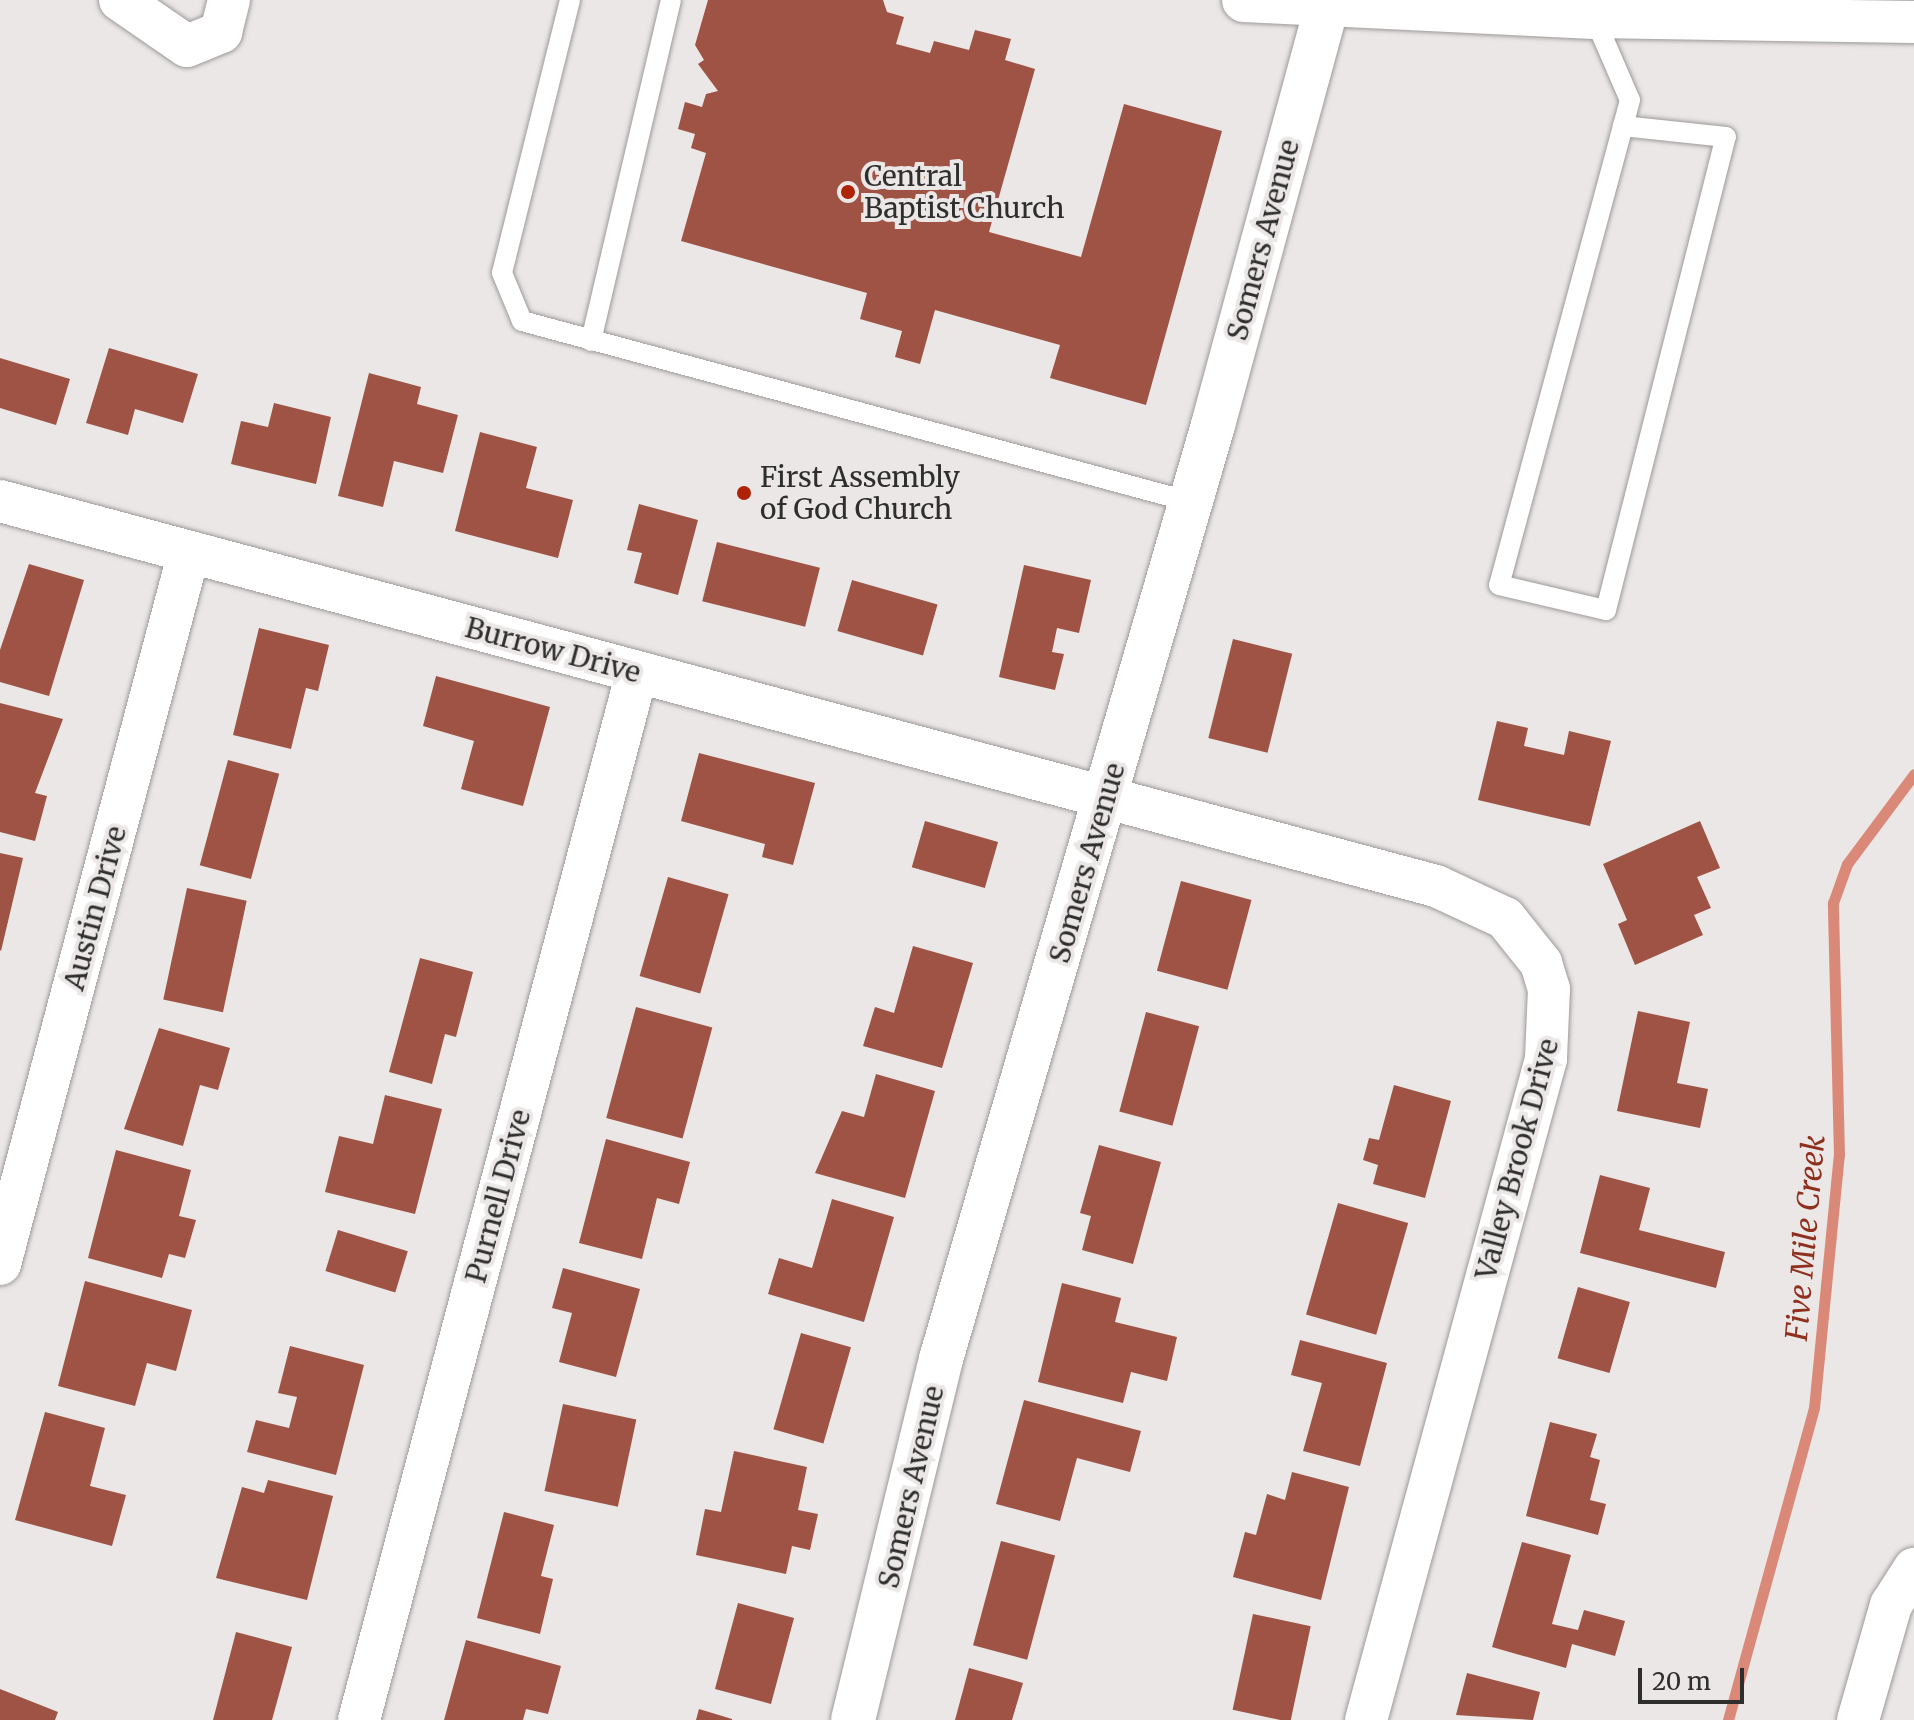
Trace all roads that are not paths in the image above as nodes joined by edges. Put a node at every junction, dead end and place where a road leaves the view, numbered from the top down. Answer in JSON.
{"nodes":[{"id":1,"x":120,"y":0,"type":"edge"},
{"id":2,"x":229,"y":0,"type":"edge"},
{"id":3,"x":570,"y":0,"type":"edge"},
{"id":4,"x":671,"y":0,"type":"edge"},
{"id":5,"x":1244,"y":0,"type":"edge"},
{"id":6,"x":1532,"y":7,"type":"edge"},
{"id":7,"x":1326,"y":8,"type":"junction"},
{"id":8,"x":1594,"y":17,"type":"junction"},
{"id":9,"x":1914,"y":22,"type":"edge"},
{"id":10,"x":1623,"y":126,"type":"junction"},
{"id":11,"x":591,"y":341,"type":"junction"},
{"id":12,"x":0,"y":501,"type":"edge"},
{"id":13,"x":1191,"y":502,"type":"junction"},
{"id":14,"x":189,"y":552,"type":"junction"},
{"id":15,"x":637,"y":672,"type":"junction"},
{"id":16,"x":1106,"y":798,"type":"junction"},
{"id":17,"x":0,"y":1264,"type":"edge"},
{"id":18,"x":1914,"y":1569,"type":"edge"},
{"id":19,"x":359,"y":1720,"type":"edge"},
{"id":20,"x":853,"y":1720,"type":"edge"},
{"id":21,"x":1366,"y":1720,"type":"edge"},
{"id":22,"x":1858,"y":1720,"type":"edge"}],
"edges":[{"from":1,"to":2,"type":"street"},
{"from":3,"to":11,"type":"lane"},
{"from":4,"to":11,"type":"lane"},
{"from":5,"to":7,"type":"street"},
{"from":6,"to":7,"type":"street"},
{"from":6,"to":8,"type":"street"},
{"from":7,"to":13,"type":"street","name":"Somers Avenue"},
{"from":8,"to":9,"type":"street"},
{"from":8,"to":10,"type":"lane"},
{"from":10,"to":10,"type":"lane"},
{"from":11,"to":13,"type":"lane"},
{"from":12,"to":14,"type":"street","name":"Burrow Drive"},
{"from":13,"to":16,"type":"street","name":"Somers Avenue"},
{"from":14,"to":15,"type":"street","name":"Burrow Drive"},
{"from":14,"to":17,"type":"street","name":"Austin Drive"},
{"from":15,"to":16,"type":"street","name":"Burrow Drive"},
{"from":15,"to":19,"type":"street","name":"Purnell Drive"},
{"from":16,"to":20,"type":"street","name":"Somers Avenue"},
{"from":16,"to":21,"type":"street","name":"Valley Brook Drive"},
{"from":18,"to":22,"type":"street"}]}
